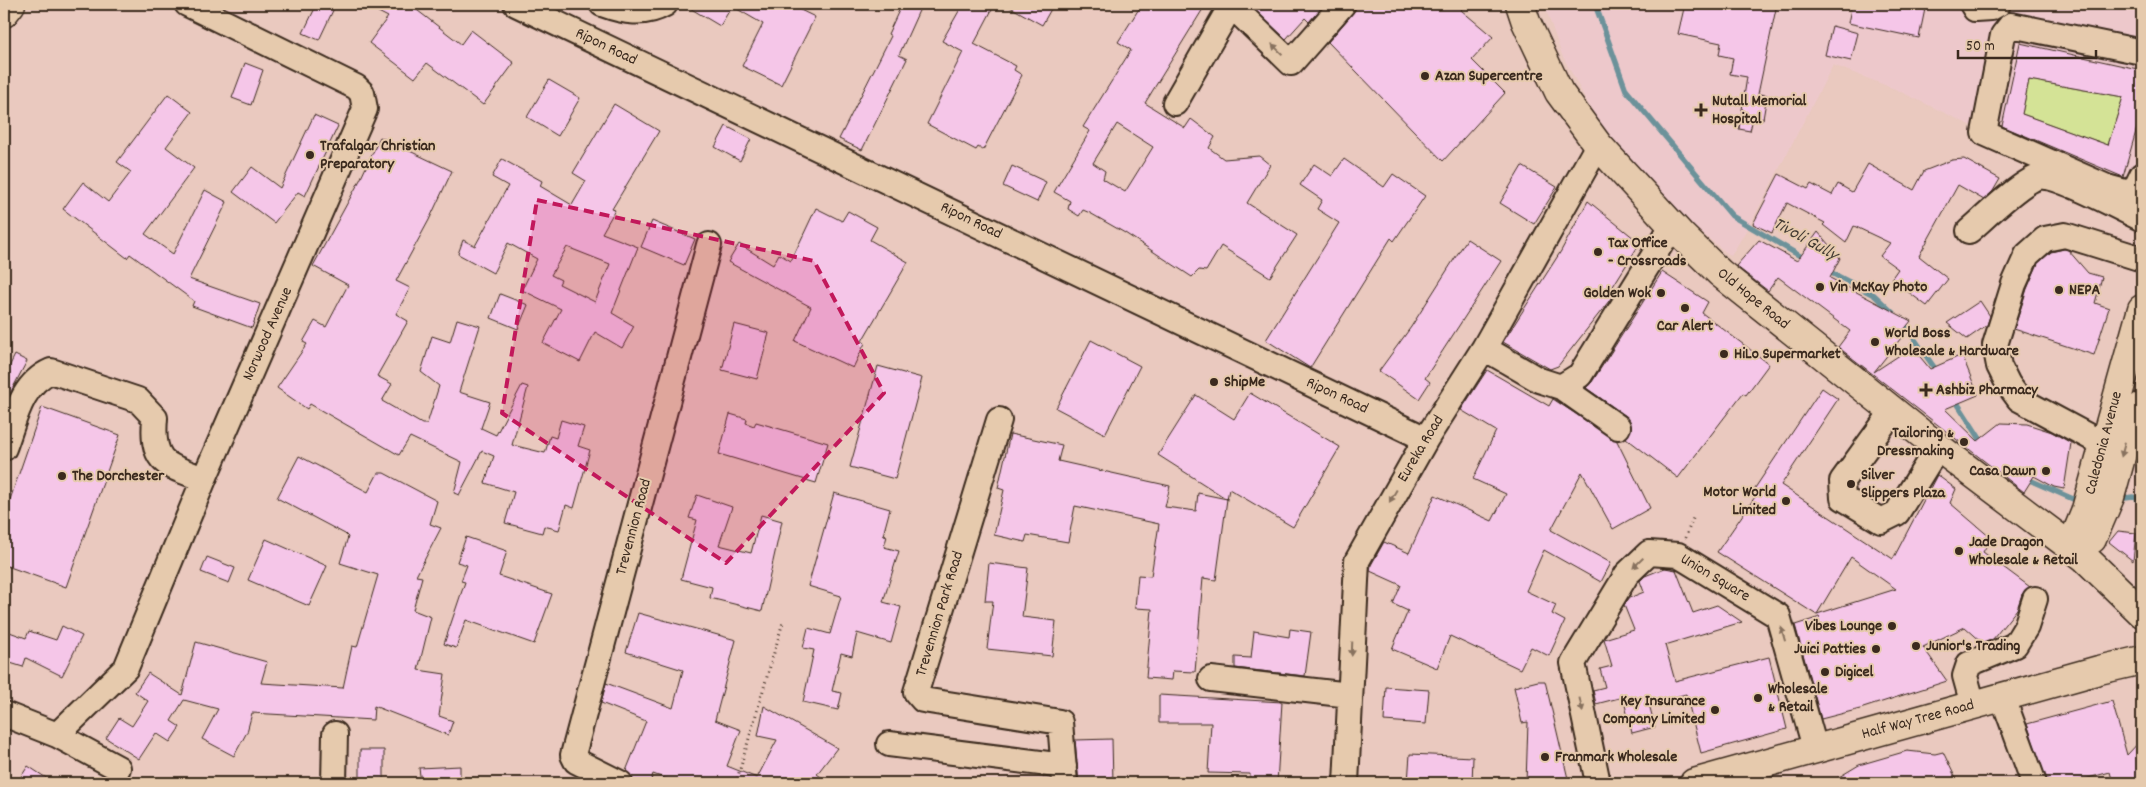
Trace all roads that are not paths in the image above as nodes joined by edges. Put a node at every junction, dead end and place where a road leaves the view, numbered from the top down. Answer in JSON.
{"nodes":[{"id":1,"x":11,"y":4,"type":"edge"},
{"id":2,"x":187,"y":4,"type":"edge"},
{"id":3,"x":516,"y":4,"type":"edge"},
{"id":4,"x":602,"y":4,"type":"edge"},
{"id":5,"x":665,"y":4,"type":"edge"},
{"id":6,"x":1231,"y":4,"type":"edge"},
{"id":7,"x":1343,"y":4,"type":"edge"},
{"id":8,"x":1520,"y":4,"type":"edge"},
{"id":9,"x":1972,"y":4,"type":"edge"},
{"id":10,"x":1998,"y":4,"type":"edge"},
{"id":11,"x":4,"y":13,"type":"edge"},
{"id":12,"x":2142,"y":52,"type":"edge"},
{"id":13,"x":1175,"y":103,"type":"dead end"},
{"id":14,"x":1598,"y":145,"type":"junction"},
{"id":15,"x":2142,"y":175,"type":"edge"},
{"id":16,"x":2142,"y":219,"type":"edge"},
{"id":17,"x":1672,"y":226,"type":"junction"},
{"id":18,"x":1969,"y":231,"type":"dead end"},
{"id":19,"x":709,"y":245,"type":"dead end"},
{"id":20,"x":2142,"y":259,"type":"edge"},
{"id":21,"x":2142,"y":309,"type":"edge"},
{"id":22,"x":2138,"y":334,"type":"edge"},
{"id":23,"x":1484,"y":348,"type":"junction"},
{"id":24,"x":2142,"y":374,"type":"edge"},
{"id":25,"x":1561,"y":386,"type":"junction"},
{"id":26,"x":2142,"y":406,"type":"edge"},
{"id":27,"x":1893,"y":411,"type":"junction"},
{"id":28,"x":998,"y":420,"type":"dead end"},
{"id":29,"x":1618,"y":428,"type":"dead end"},
{"id":30,"x":1426,"y":439,"type":"junction"},
{"id":31,"x":2103,"y":444,"type":"junction"},
{"id":32,"x":4,"y":448,"type":"edge"},
{"id":33,"x":1938,"y":448,"type":"junction"},
{"id":34,"x":204,"y":479,"type":"junction"},
{"id":35,"x":2098,"y":502,"type":"junction"},
{"id":36,"x":2078,"y":552,"type":"junction"},
{"id":37,"x":2035,"y":599,"type":"dead end"},
{"id":38,"x":2142,"y":613,"type":"edge"},
{"id":39,"x":2142,"y":660,"type":"edge"},
{"id":40,"x":1211,"y":679,"type":"dead end"},
{"id":41,"x":1350,"y":695,"type":"junction"},
{"id":42,"x":2003,"y":698,"type":"junction"},
{"id":43,"x":1973,"y":705,"type":"junction"},
{"id":44,"x":4,"y":714,"type":"edge"},
{"id":45,"x":335,"y":734,"type":"dead end"},
{"id":46,"x":56,"y":735,"type":"junction"},
{"id":47,"x":889,"y":744,"type":"dead end"},
{"id":48,"x":1815,"y":748,"type":"junction"},
{"id":49,"x":118,"y":768,"type":"dead end"},
{"id":50,"x":598,"y":773,"type":"junction"},
{"id":51,"x":1771,"y":773,"type":"edge"},
{"id":52,"x":1064,"y":774,"type":"edge"},
{"id":53,"x":334,"y":783,"type":"edge"},
{"id":54,"x":574,"y":783,"type":"edge"},
{"id":55,"x":620,"y":783,"type":"edge"},
{"id":56,"x":1346,"y":783,"type":"edge"},
{"id":57,"x":1598,"y":783,"type":"edge"},
{"id":58,"x":1694,"y":783,"type":"edge"},
{"id":59,"x":2034,"y":783,"type":"edge"}],
"edges":[{"from":1,"to":11,"type":"main road"},
{"from":2,"to":34,"type":"street","name":"Norwood Avenue"},
{"from":3,"to":30,"type":"street","name":"Ripon Road"},
{"from":4,"to":5,"type":"street"},
{"from":7,"to":6,"type":"street","one_way":true},
{"from":6,"to":13,"type":"street"},
{"from":8,"to":14,"type":"main road","name":"Old Hope Road"},
{"from":9,"to":10,"type":"street"},
{"from":12,"to":15,"type":"street"},
{"from":14,"to":17,"type":"main road","name":"Old Hope Road"},
{"from":14,"to":23,"type":"street","name":"Eureka Road"},
{"from":16,"to":18,"type":"street"},
{"from":17,"to":25,"type":"street"},
{"from":17,"to":27,"type":"main road","name":"Old Hope Road"},
{"from":19,"to":50,"type":"street","name":"Trevennion Road"},
{"from":20,"to":31,"type":"street"},
{"from":21,"to":22,"type":"main road","name":"Caledonia Avenue"},
{"from":22,"to":24,"type":"main road"},
{"from":22,"to":31,"type":"main road","name":"Caledonia Avenue"},
{"from":23,"to":25,"type":"street"},
{"from":23,"to":30,"type":"street","name":"Eureka Road"},
{"from":25,"to":29,"type":"street"},
{"from":26,"to":35,"type":"main road","one_way":true},
{"from":27,"to":33,"type":"main road","name":"Old Hope Road"},
{"from":27,"to":33,"type":"street"},
{"from":28,"to":52,"type":"street","name":"Trevennion Park Road"},
{"from":30,"to":41,"type":"street","name":"Eureka Road","one_way":true},
{"from":31,"to":35,"type":"main road","name":"Caledonia Avenue"},
{"from":32,"to":34,"type":"street"},
{"from":33,"to":36,"type":"main road","name":"Old Hope Road"},
{"from":34,"to":46,"type":"street","name":"Norwood Avenue"},
{"from":35,"to":36,"type":"main road"},
{"from":36,"to":38,"type":"main road","name":"Old Hope Road"},
{"from":37,"to":43,"type":"street"},
{"from":39,"to":42,"type":"main road","name":"Half Way Tree Road"},
{"from":40,"to":41,"type":"street"},
{"from":41,"to":56,"type":"street","name":"Eureka Road"},
{"from":42,"to":43,"type":"main road","name":"Half Way Tree Road"},
{"from":42,"to":59,"type":"street"},
{"from":43,"to":48,"type":"main road","name":"Half Way Tree Road"},
{"from":44,"to":46,"type":"street"},
{"from":45,"to":53,"type":"street"},
{"from":46,"to":49,"type":"street"},
{"from":47,"to":52,"type":"street"},
{"from":48,"to":51,"type":"main road","name":"Half Way Tree Road"},
{"from":48,"to":57,"type":"street","name":"Union Square","one_way":true},
{"from":50,"to":54,"type":"street"},
{"from":50,"to":55,"type":"street","name":"Trevennion Road"},
{"from":51,"to":58,"type":"main road","name":"Half Way Tree Road"}]}
